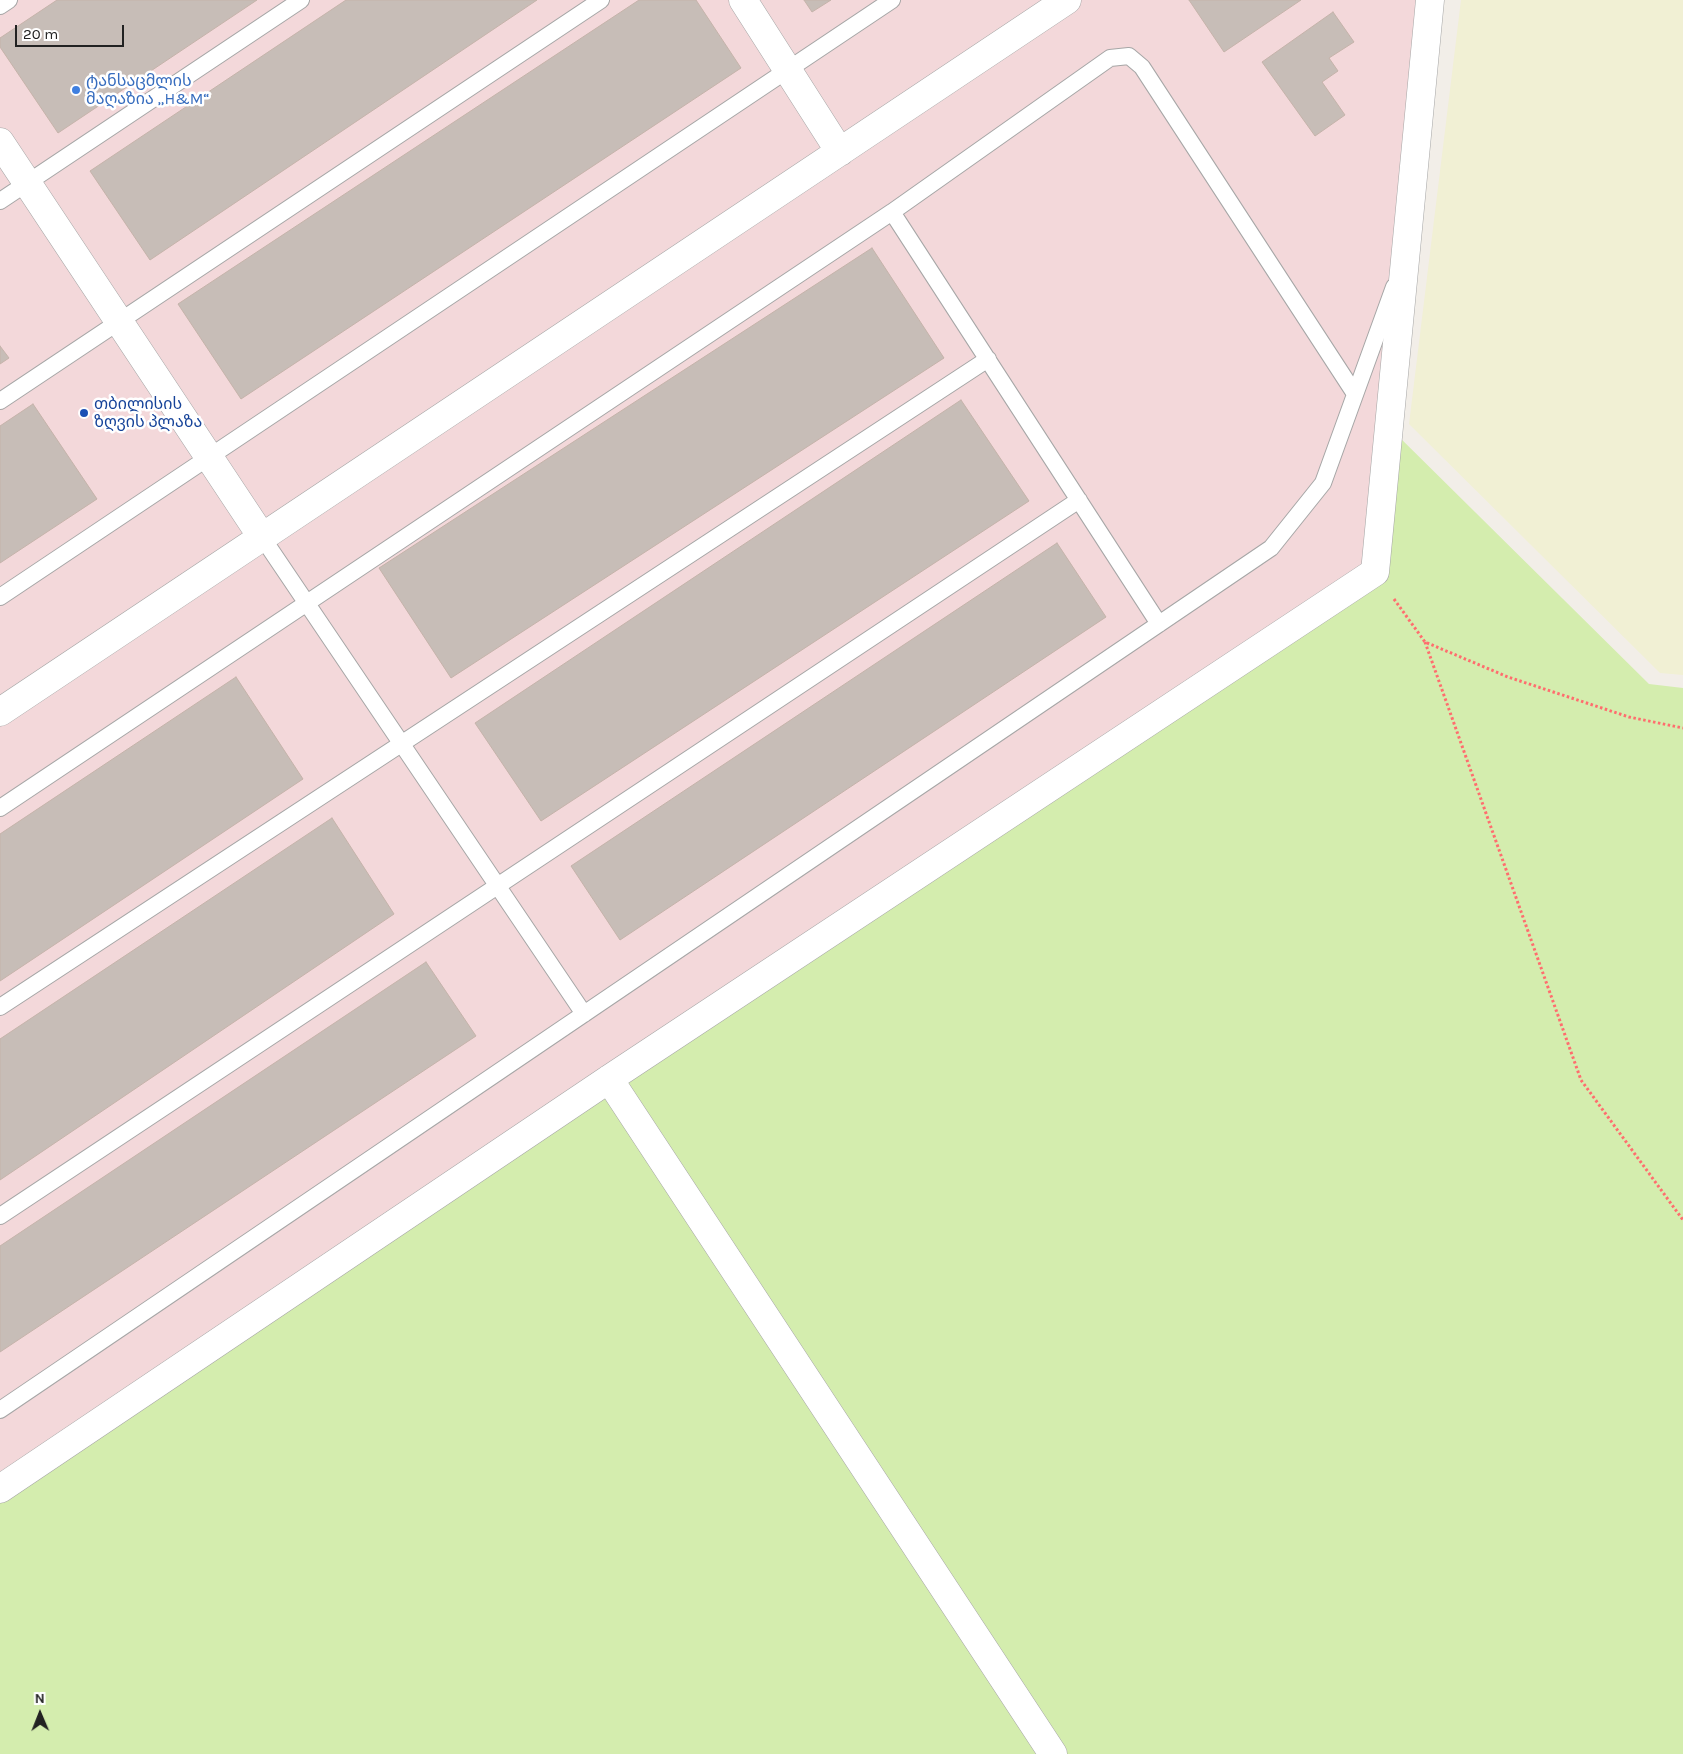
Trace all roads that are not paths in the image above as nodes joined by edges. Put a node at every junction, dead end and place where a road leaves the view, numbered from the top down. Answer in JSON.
{"nodes":[{"id":1,"x":9,"y":0,"type":"edge"},
{"id":2,"x":301,"y":0,"type":"edge"},
{"id":3,"x":601,"y":0,"type":"edge"},
{"id":4,"x":743,"y":0,"type":"edge"},
{"id":5,"x":892,"y":0,"type":"edge"},
{"id":6,"x":1067,"y":0,"type":"edge"},
{"id":7,"x":1430,"y":0,"type":"edge"},
{"id":8,"x":0,"y":6,"type":"edge"},
{"id":9,"x":788,"y":70,"type":"junction"},
{"id":10,"x":0,"y":142,"type":"edge"},
{"id":11,"x":840,"y":152,"type":"junction"},
{"id":12,"x":27,"y":182,"type":"junction"},
{"id":13,"x":0,"y":201,"type":"edge"},
{"id":14,"x":892,"y":212,"type":"junction"},
{"id":15,"x":1406,"y":255,"type":"junction"},
{"id":16,"x":119,"y":322,"type":"junction"},
{"id":17,"x":988,"y":359,"type":"junction"},
{"id":18,"x":1355,"y":394,"type":"junction"},
{"id":19,"x":0,"y":401,"type":"edge"},
{"id":20,"x":209,"y":457,"type":"junction"},
{"id":21,"x":1079,"y":500,"type":"junction"},
{"id":22,"x":262,"y":538,"type":"junction"},
{"id":23,"x":0,"y":597,"type":"edge"},
{"id":24,"x":307,"y":603,"type":"junction"},
{"id":25,"x":1159,"y":624,"type":"junction"},
{"id":26,"x":0,"y":712,"type":"edge"},
{"id":27,"x":401,"y":744,"type":"junction"},
{"id":28,"x":0,"y":808,"type":"edge"},
{"id":29,"x":497,"y":886,"type":"junction"},
{"id":30,"x":0,"y":1007,"type":"edge"},
{"id":31,"x":584,"y":1014,"type":"junction"},
{"id":32,"x":609,"y":1079,"type":"junction"},
{"id":33,"x":0,"y":1216,"type":"edge"},
{"id":34,"x":0,"y":1410,"type":"edge"},
{"id":35,"x":0,"y":1489,"type":"edge"},
{"id":36,"x":1053,"y":1754,"type":"edge"}],
"edges":[{"from":1,"to":8,"type":"lane"},
{"from":2,"to":12,"type":"lane"},
{"from":3,"to":16,"type":"lane"},
{"from":4,"to":9,"type":"street"},
{"from":5,"to":9,"type":"lane"},
{"from":6,"to":11,"type":"street"},
{"from":7,"to":15,"type":"street"},
{"from":9,"to":11,"type":"street"},
{"from":9,"to":20,"type":"lane"},
{"from":10,"to":12,"type":"street"},
{"from":11,"to":22,"type":"street"},
{"from":12,"to":13,"type":"lane"},
{"from":12,"to":16,"type":"street"},
{"from":14,"to":17,"type":"lane"},
{"from":14,"to":18,"type":"lane"},
{"from":14,"to":24,"type":"lane"},
{"from":15,"to":18,"type":"lane"},
{"from":15,"to":32,"type":"street"},
{"from":16,"to":19,"type":"lane"},
{"from":16,"to":20,"type":"street"},
{"from":17,"to":21,"type":"lane"},
{"from":17,"to":27,"type":"lane"},
{"from":18,"to":25,"type":"lane"},
{"from":20,"to":22,"type":"street"},
{"from":20,"to":23,"type":"lane"},
{"from":21,"to":25,"type":"lane"},
{"from":21,"to":29,"type":"lane"},
{"from":22,"to":24,"type":"lane"},
{"from":22,"to":26,"type":"street"},
{"from":24,"to":27,"type":"lane"},
{"from":24,"to":28,"type":"lane"},
{"from":25,"to":31,"type":"lane"},
{"from":27,"to":29,"type":"lane"},
{"from":27,"to":30,"type":"lane"},
{"from":29,"to":31,"type":"lane"},
{"from":29,"to":33,"type":"lane"},
{"from":31,"to":34,"type":"lane"},
{"from":32,"to":35,"type":"street"},
{"from":32,"to":36,"type":"street"}]}
